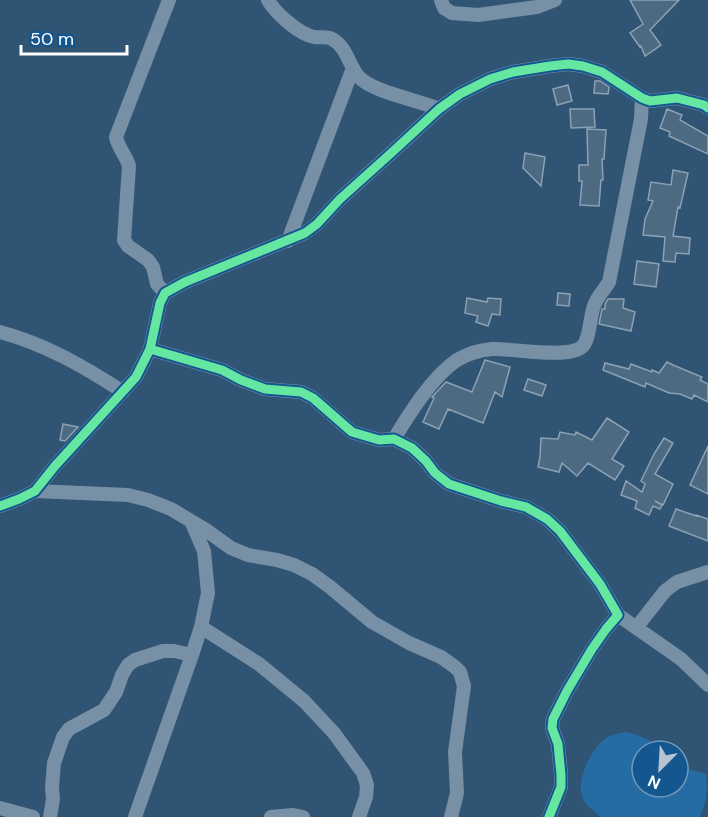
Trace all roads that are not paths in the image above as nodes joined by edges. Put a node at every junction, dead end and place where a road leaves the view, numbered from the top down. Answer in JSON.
{"nodes":[{"id":1,"x":169,"y":0,"type":"edge"},
{"id":2,"x":268,"y":0,"type":"edge"},
{"id":3,"x":441,"y":0,"type":"edge"},
{"id":4,"x":555,"y":0,"type":"edge"},
{"id":5,"x":354,"y":68,"type":"junction"},
{"id":6,"x":642,"y":98,"type":"junction"},
{"id":7,"x":708,"y":108,"type":"edge"},
{"id":8,"x":439,"y":109,"type":"junction"},
{"id":9,"x":288,"y":241,"type":"junction"},
{"id":10,"x":165,"y":293,"type":"junction"},
{"id":11,"x":0,"y":332,"type":"edge"},
{"id":12,"x":150,"y":350,"type":"junction"},
{"id":13,"x":123,"y":392,"type":"junction"},
{"id":14,"x":394,"y":439,"type":"junction"},
{"id":15,"x":35,"y":491,"type":"junction"},
{"id":16,"x":0,"y":506,"type":"edge"},
{"id":17,"x":191,"y":521,"type":"junction"},
{"id":18,"x":708,"y":572,"type":"edge"},
{"id":19,"x":618,"y":615,"type":"junction"},
{"id":20,"x":201,"y":627,"type":"junction"},
{"id":21,"x":636,"y":628,"type":"junction"},
{"id":22,"x":192,"y":655,"type":"junction"},
{"id":23,"x":708,"y":685,"type":"edge"},
{"id":24,"x":0,"y":808,"type":"edge"},
{"id":25,"x":33,"y":817,"type":"edge"},
{"id":26,"x":50,"y":817,"type":"edge"},
{"id":27,"x":135,"y":817,"type":"edge"},
{"id":28,"x":271,"y":817,"type":"edge"},
{"id":29,"x":303,"y":817,"type":"edge"},
{"id":30,"x":359,"y":817,"type":"edge"},
{"id":31,"x":451,"y":817,"type":"edge"},
{"id":32,"x":549,"y":817,"type":"edge"}],
"edges":[{"from":1,"to":10,"type":"street"},
{"from":2,"to":5,"type":"street"},
{"from":3,"to":4,"type":"street"},
{"from":5,"to":8,"type":"street"},
{"from":5,"to":9,"type":"street"},
{"from":6,"to":7,"type":"street"},
{"from":6,"to":8,"type":"street"},
{"from":6,"to":14,"type":"street"},
{"from":8,"to":9,"type":"street"},
{"from":9,"to":10,"type":"street"},
{"from":10,"to":12,"type":"street"},
{"from":11,"to":13,"type":"street"},
{"from":12,"to":13,"type":"street"},
{"from":12,"to":14,"type":"street"},
{"from":13,"to":15,"type":"street"},
{"from":14,"to":19,"type":"street"},
{"from":15,"to":16,"type":"street"},
{"from":15,"to":17,"type":"street"},
{"from":17,"to":20,"type":"street"},
{"from":17,"to":31,"type":"street"},
{"from":18,"to":21,"type":"street"},
{"from":19,"to":21,"type":"street"},
{"from":19,"to":32,"type":"street"},
{"from":20,"to":22,"type":"street"},
{"from":20,"to":30,"type":"street"},
{"from":21,"to":23,"type":"street"},
{"from":22,"to":26,"type":"street"},
{"from":22,"to":27,"type":"street"},
{"from":24,"to":25,"type":"street"},
{"from":28,"to":29,"type":"street"}]}
